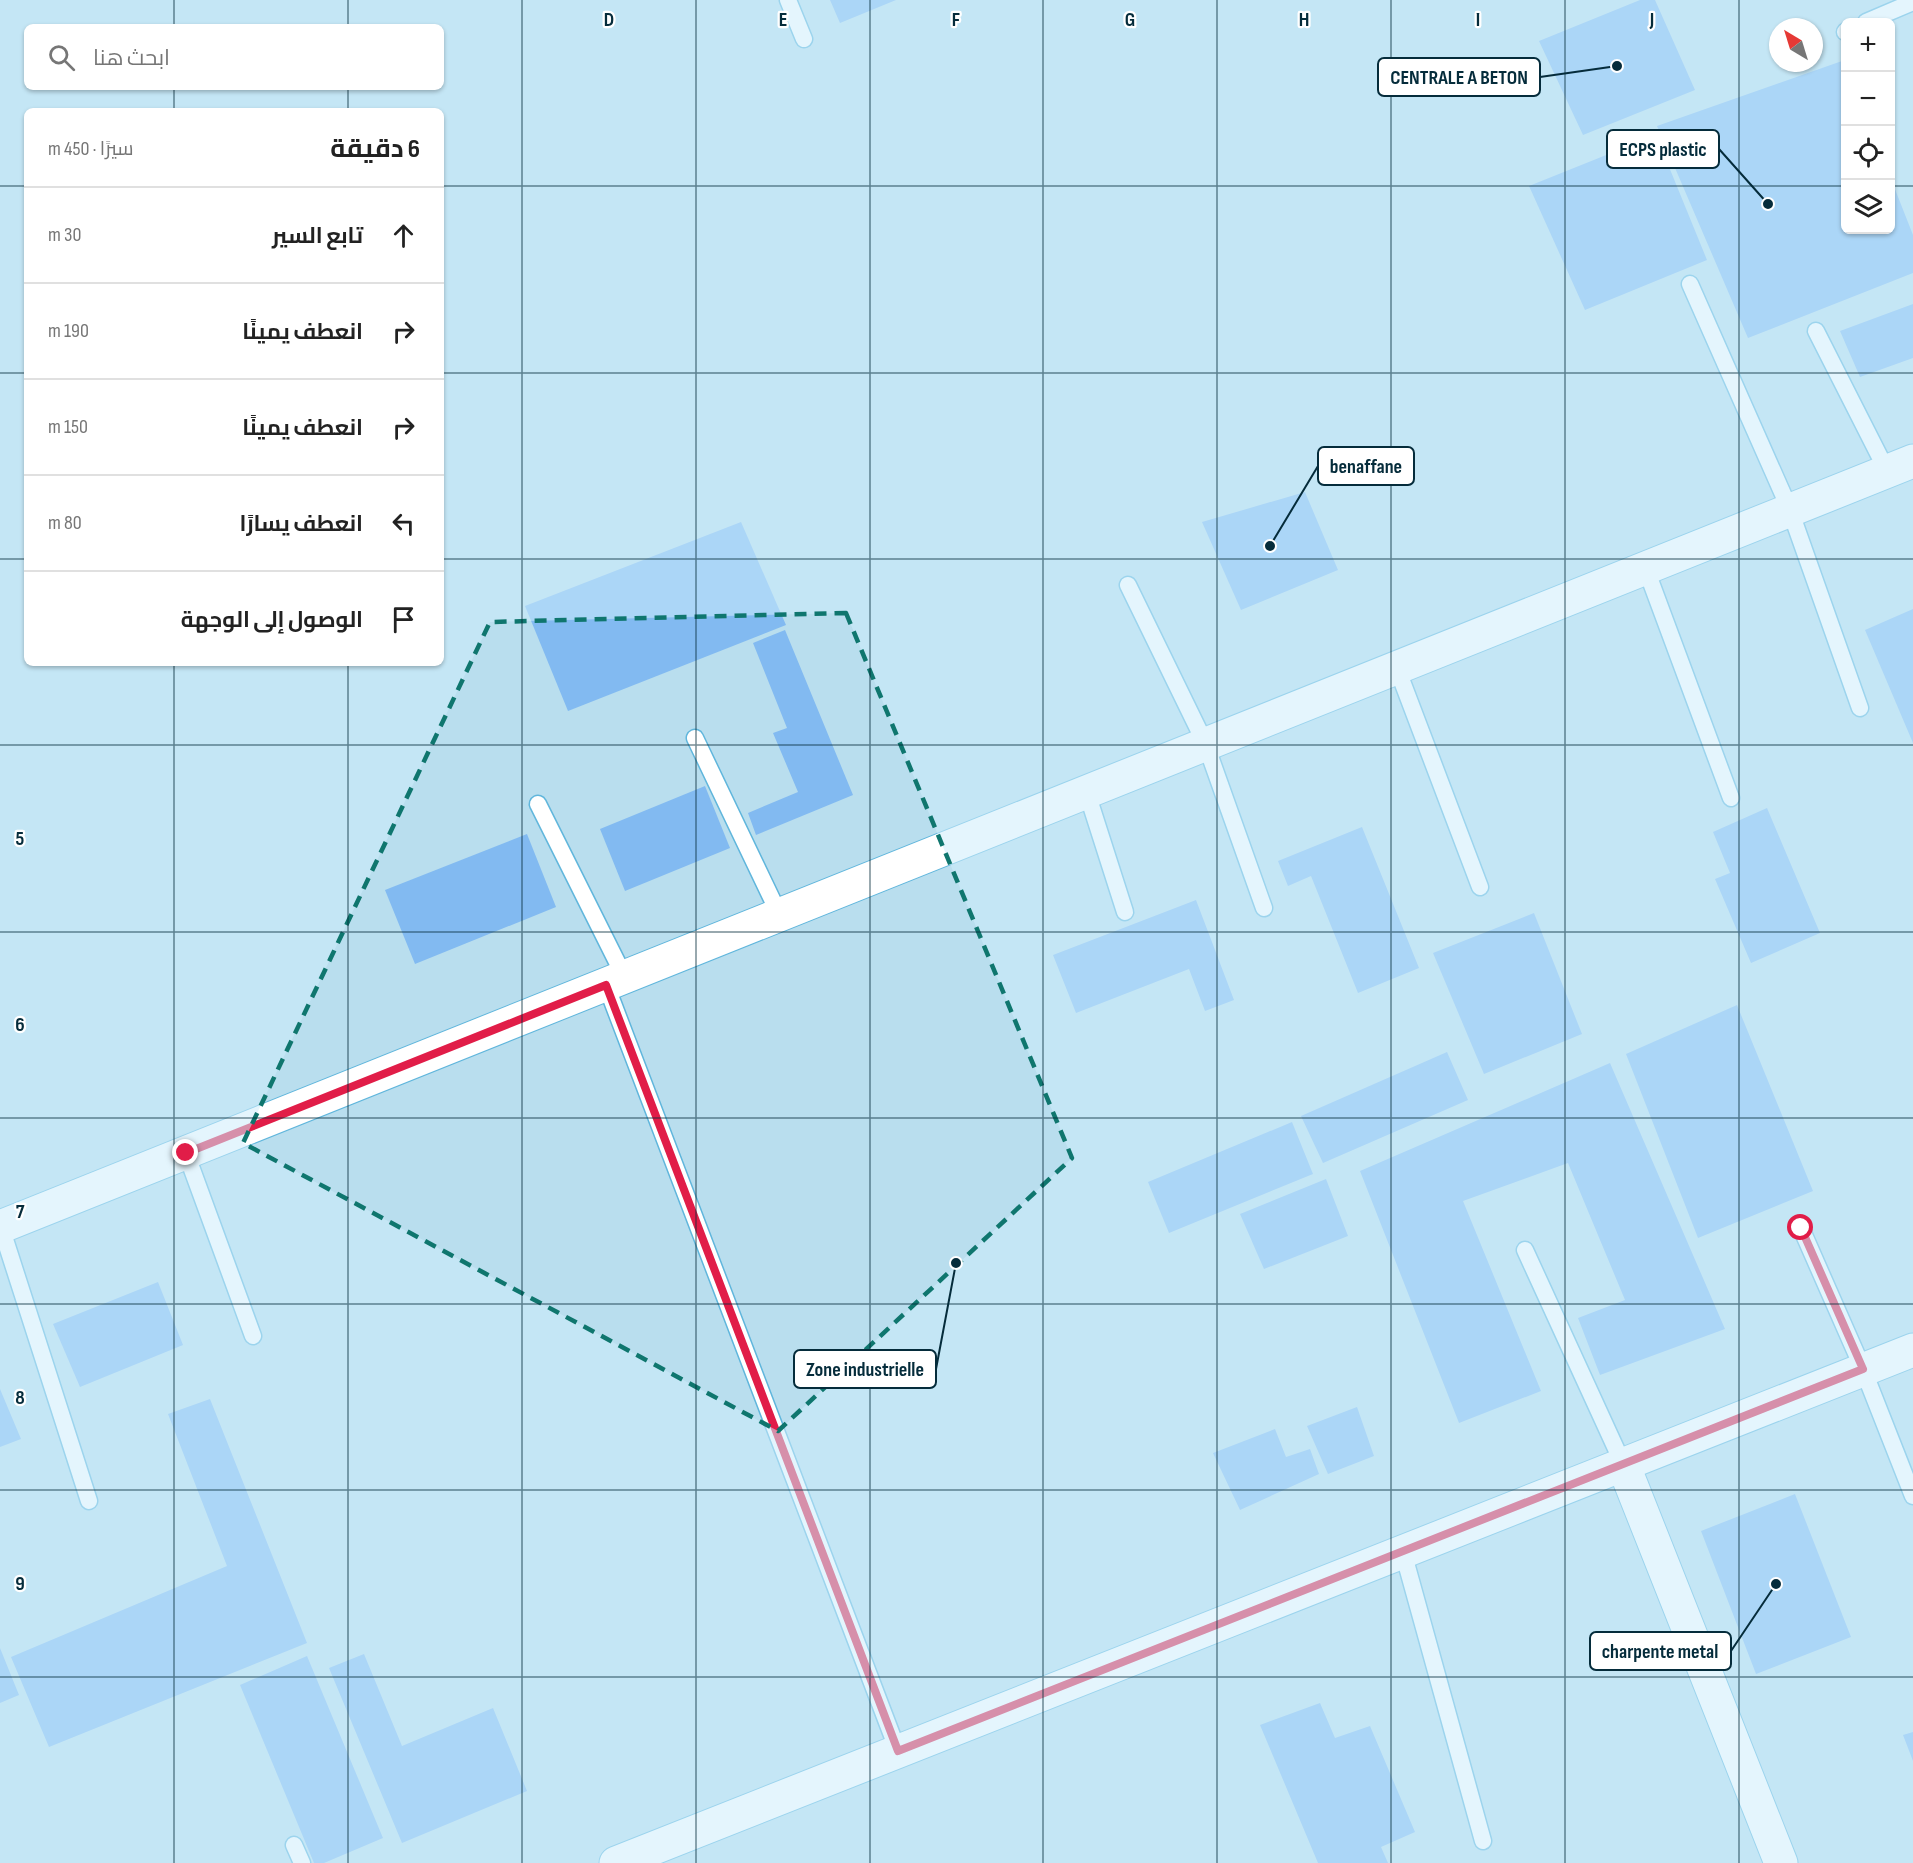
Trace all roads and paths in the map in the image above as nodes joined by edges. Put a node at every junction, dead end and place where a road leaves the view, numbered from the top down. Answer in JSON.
{"nodes":[{"id":1,"x":789,"y":0,"type":"edge"},
{"id":2,"x":1913,"y":2,"type":"edge"},
{"id":3,"x":1875,"y":18,"type":"edge"},
{"id":4,"x":804,"y":39,"type":"dead end"},
{"id":5,"x":1690,"y":284,"type":"dead end"},
{"id":6,"x":1816,"y":332,"type":"dead end"},
{"id":7,"x":1900,"y":466,"type":"edge"},
{"id":8,"x":1790,"y":510,"type":"junction"},
{"id":9,"x":1646,"y":569,"type":"junction"},
{"id":10,"x":1128,"y":585,"type":"dead end"},
{"id":11,"x":1397,"y":668,"type":"junction"},
{"id":12,"x":1860,"y":708,"type":"dead end"},
{"id":13,"x":695,"y":738,"type":"dead end"},
{"id":14,"x":1206,"y":745,"type":"junction"},
{"id":15,"x":1087,"y":793,"type":"junction"},
{"id":16,"x":1731,"y":798,"type":"dead end"},
{"id":17,"x":538,"y":804,"type":"dead end"},
{"id":18,"x":1480,"y":887,"type":"dead end"},
{"id":19,"x":1264,"y":908,"type":"dead end"},
{"id":20,"x":1125,"y":912,"type":"dead end"},
{"id":21,"x":780,"y":916,"type":"junction"},
{"id":22,"x":615,"y":982,"type":"junction"},
{"id":23,"x":186,"y":1153,"type":"junction"},
{"id":24,"x":0,"y":1227,"type":"edge"},
{"id":25,"x":1801,"y":1228,"type":"dead end"},
{"id":26,"x":1525,"y":1250,"type":"dead end"},
{"id":27,"x":254,"y":1336,"type":"dead end"},
{"id":28,"x":1913,"y":1350,"type":"edge"},
{"id":29,"x":1863,"y":1369,"type":"junction"},
{"id":30,"x":1623,"y":1464,"type":"junction"},
{"id":31,"x":1913,"y":1496,"type":"edge"},
{"id":32,"x":89,"y":1501,"type":"dead end"},
{"id":33,"x":1403,"y":1552,"type":"junction"},
{"id":34,"x":898,"y":1751,"type":"junction"},
{"id":35,"x":1483,"y":1841,"type":"dead end"},
{"id":36,"x":294,"y":1845,"type":"dead end"},
{"id":37,"x":302,"y":1863,"type":"edge"},
{"id":38,"x":616,"y":1863,"type":"edge"},
{"id":39,"x":1781,"y":1863,"type":"edge"}],
"edges":[{"from":1,"to":4,"type":"lane"},
{"from":2,"to":3,"type":"lane"},
{"from":5,"to":8,"type":"lane"},
{"from":6,"to":7,"type":"lane"},
{"from":7,"to":8,"type":"street"},
{"from":8,"to":9,"type":"street"},
{"from":8,"to":12,"type":"lane"},
{"from":9,"to":11,"type":"street"},
{"from":9,"to":16,"type":"lane"},
{"from":10,"to":14,"type":"lane"},
{"from":11,"to":14,"type":"street"},
{"from":11,"to":18,"type":"lane"},
{"from":13,"to":21,"type":"lane"},
{"from":14,"to":15,"type":"street"},
{"from":14,"to":19,"type":"lane"},
{"from":15,"to":20,"type":"lane"},
{"from":15,"to":21,"type":"street"},
{"from":17,"to":22,"type":"lane"},
{"from":21,"to":22,"type":"street"},
{"from":22,"to":23,"type":"street"},
{"from":22,"to":34,"type":"lane"},
{"from":23,"to":24,"type":"street"},
{"from":23,"to":27,"type":"lane"},
{"from":24,"to":32,"type":"lane"},
{"from":25,"to":29,"type":"lane"},
{"from":26,"to":30,"type":"lane"},
{"from":28,"to":29,"type":"street"},
{"from":29,"to":30,"type":"street"},
{"from":29,"to":31,"type":"lane"},
{"from":30,"to":33,"type":"street"},
{"from":30,"to":39,"type":"street"},
{"from":33,"to":34,"type":"street"},
{"from":33,"to":35,"type":"lane"},
{"from":34,"to":38,"type":"street"},
{"from":36,"to":37,"type":"lane"}]}
